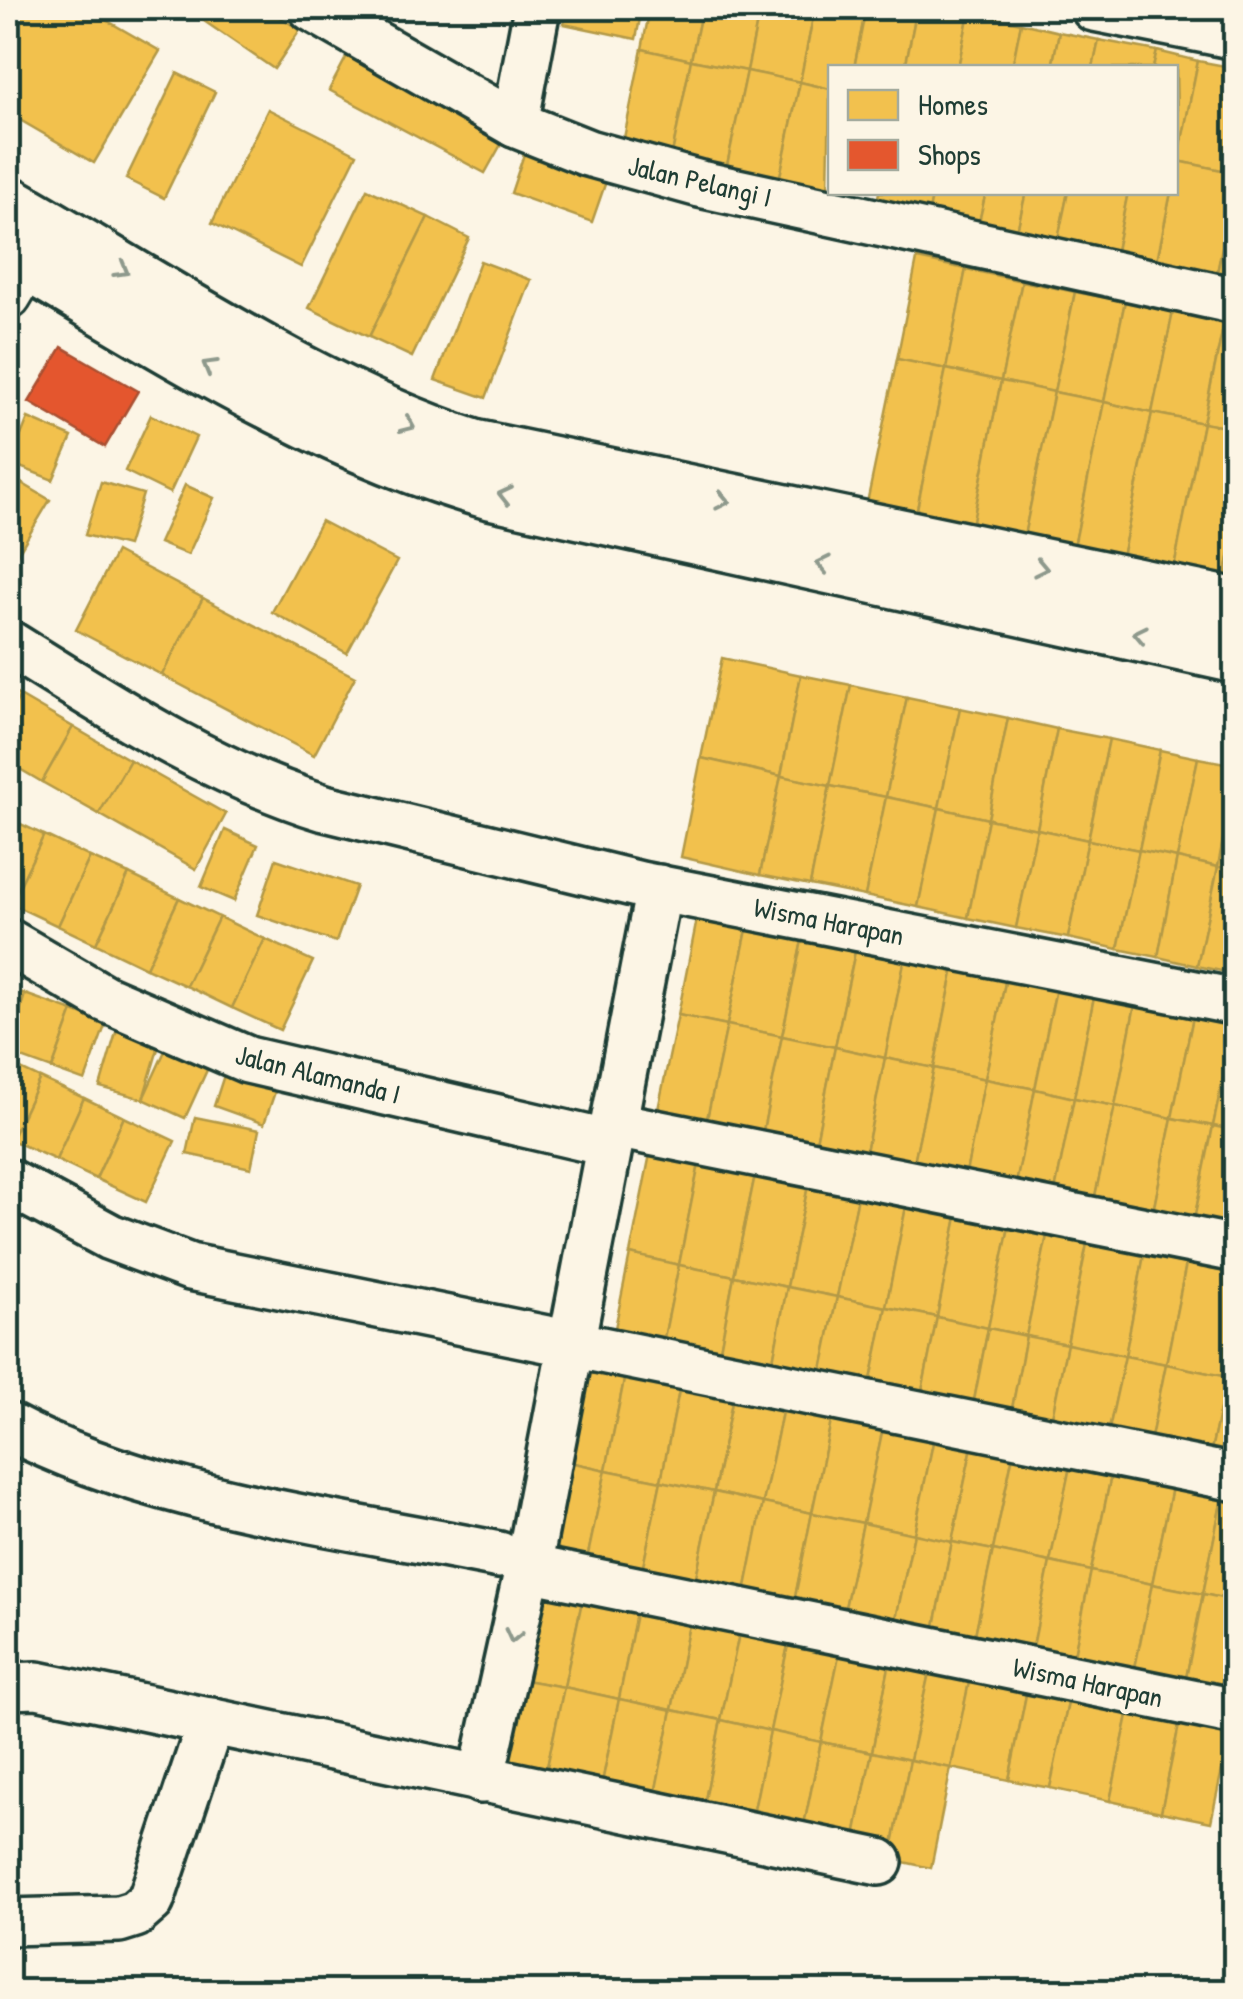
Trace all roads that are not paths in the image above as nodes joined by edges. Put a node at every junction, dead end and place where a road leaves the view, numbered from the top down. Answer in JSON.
{"nodes":[{"id":1,"x":312,"y":8,"type":"edge"},
{"id":2,"x":537,"y":8,"type":"edge"},
{"id":3,"x":1094,"y":8,"type":"edge"},
{"id":4,"x":1236,"y":36,"type":"edge"},
{"id":5,"x":515,"y":124,"type":"junction"},
{"id":6,"x":20,"y":248,"type":"edge"},
{"id":7,"x":1236,"y":301,"type":"edge"},
{"id":8,"x":1236,"y":607,"type":"edge"},
{"id":9,"x":8,"y":643,"type":"edge"},
{"id":10,"x":1236,"y":655,"type":"edge"},
{"id":11,"x":650,"y":886,"type":"junction"},
{"id":12,"x":8,"y":942,"type":"edge"},
{"id":13,"x":1236,"y":1002,"type":"edge"},
{"id":14,"x":602,"y":1132,"type":"junction"},
{"id":15,"x":8,"y":1182,"type":"edge"},
{"id":16,"x":1236,"y":1250,"type":"edge"},
{"id":17,"x":559,"y":1343,"type":"junction"},
{"id":18,"x":8,"y":1426,"type":"edge"},
{"id":19,"x":1236,"y":1478,"type":"edge"},
{"id":20,"x":513,"y":1562,"type":"junction"},
{"id":21,"x":17,"y":1680,"type":"edge"},
{"id":22,"x":1236,"y":1712,"type":"edge"},
{"id":23,"x":211,"y":1721,"type":"junction"},
{"id":24,"x":466,"y":1776,"type":"junction"},
{"id":25,"x":879,"y":1862,"type":"dead end"},
{"id":26,"x":8,"y":1922,"type":"edge"}],
"edges":[{"from":1,"to":5,"type":"street","name":"Jalan Pelangi I"},
{"from":2,"to":5,"type":"street"},
{"from":3,"to":4,"type":"street"},
{"from":5,"to":7,"type":"street","name":"Jalan Pelangi I"},
{"from":6,"to":8,"type":"main road","one_way":true},
{"from":10,"to":6,"type":"main road","one_way":true},
{"from":9,"to":11,"type":"street","name":"Wisma Harapan"},
{"from":11,"to":13,"type":"street","name":"Wisma Harapan"},
{"from":11,"to":14,"type":"street"},
{"from":12,"to":14,"type":"street","name":"Jalan Alamanda I"},
{"from":14,"to":16,"type":"street"},
{"from":14,"to":17,"type":"street"},
{"from":15,"to":17,"type":"street"},
{"from":17,"to":19,"type":"street"},
{"from":17,"to":20,"type":"street"},
{"from":18,"to":20,"type":"street","name":"Wisma Harapan"},
{"from":20,"to":22,"type":"street","name":"Wisma Harapan"},
{"from":20,"to":24,"type":"street"},
{"from":21,"to":23,"type":"street"},
{"from":23,"to":24,"type":"street"},
{"from":23,"to":26,"type":"street"},
{"from":24,"to":25,"type":"street"}]}
